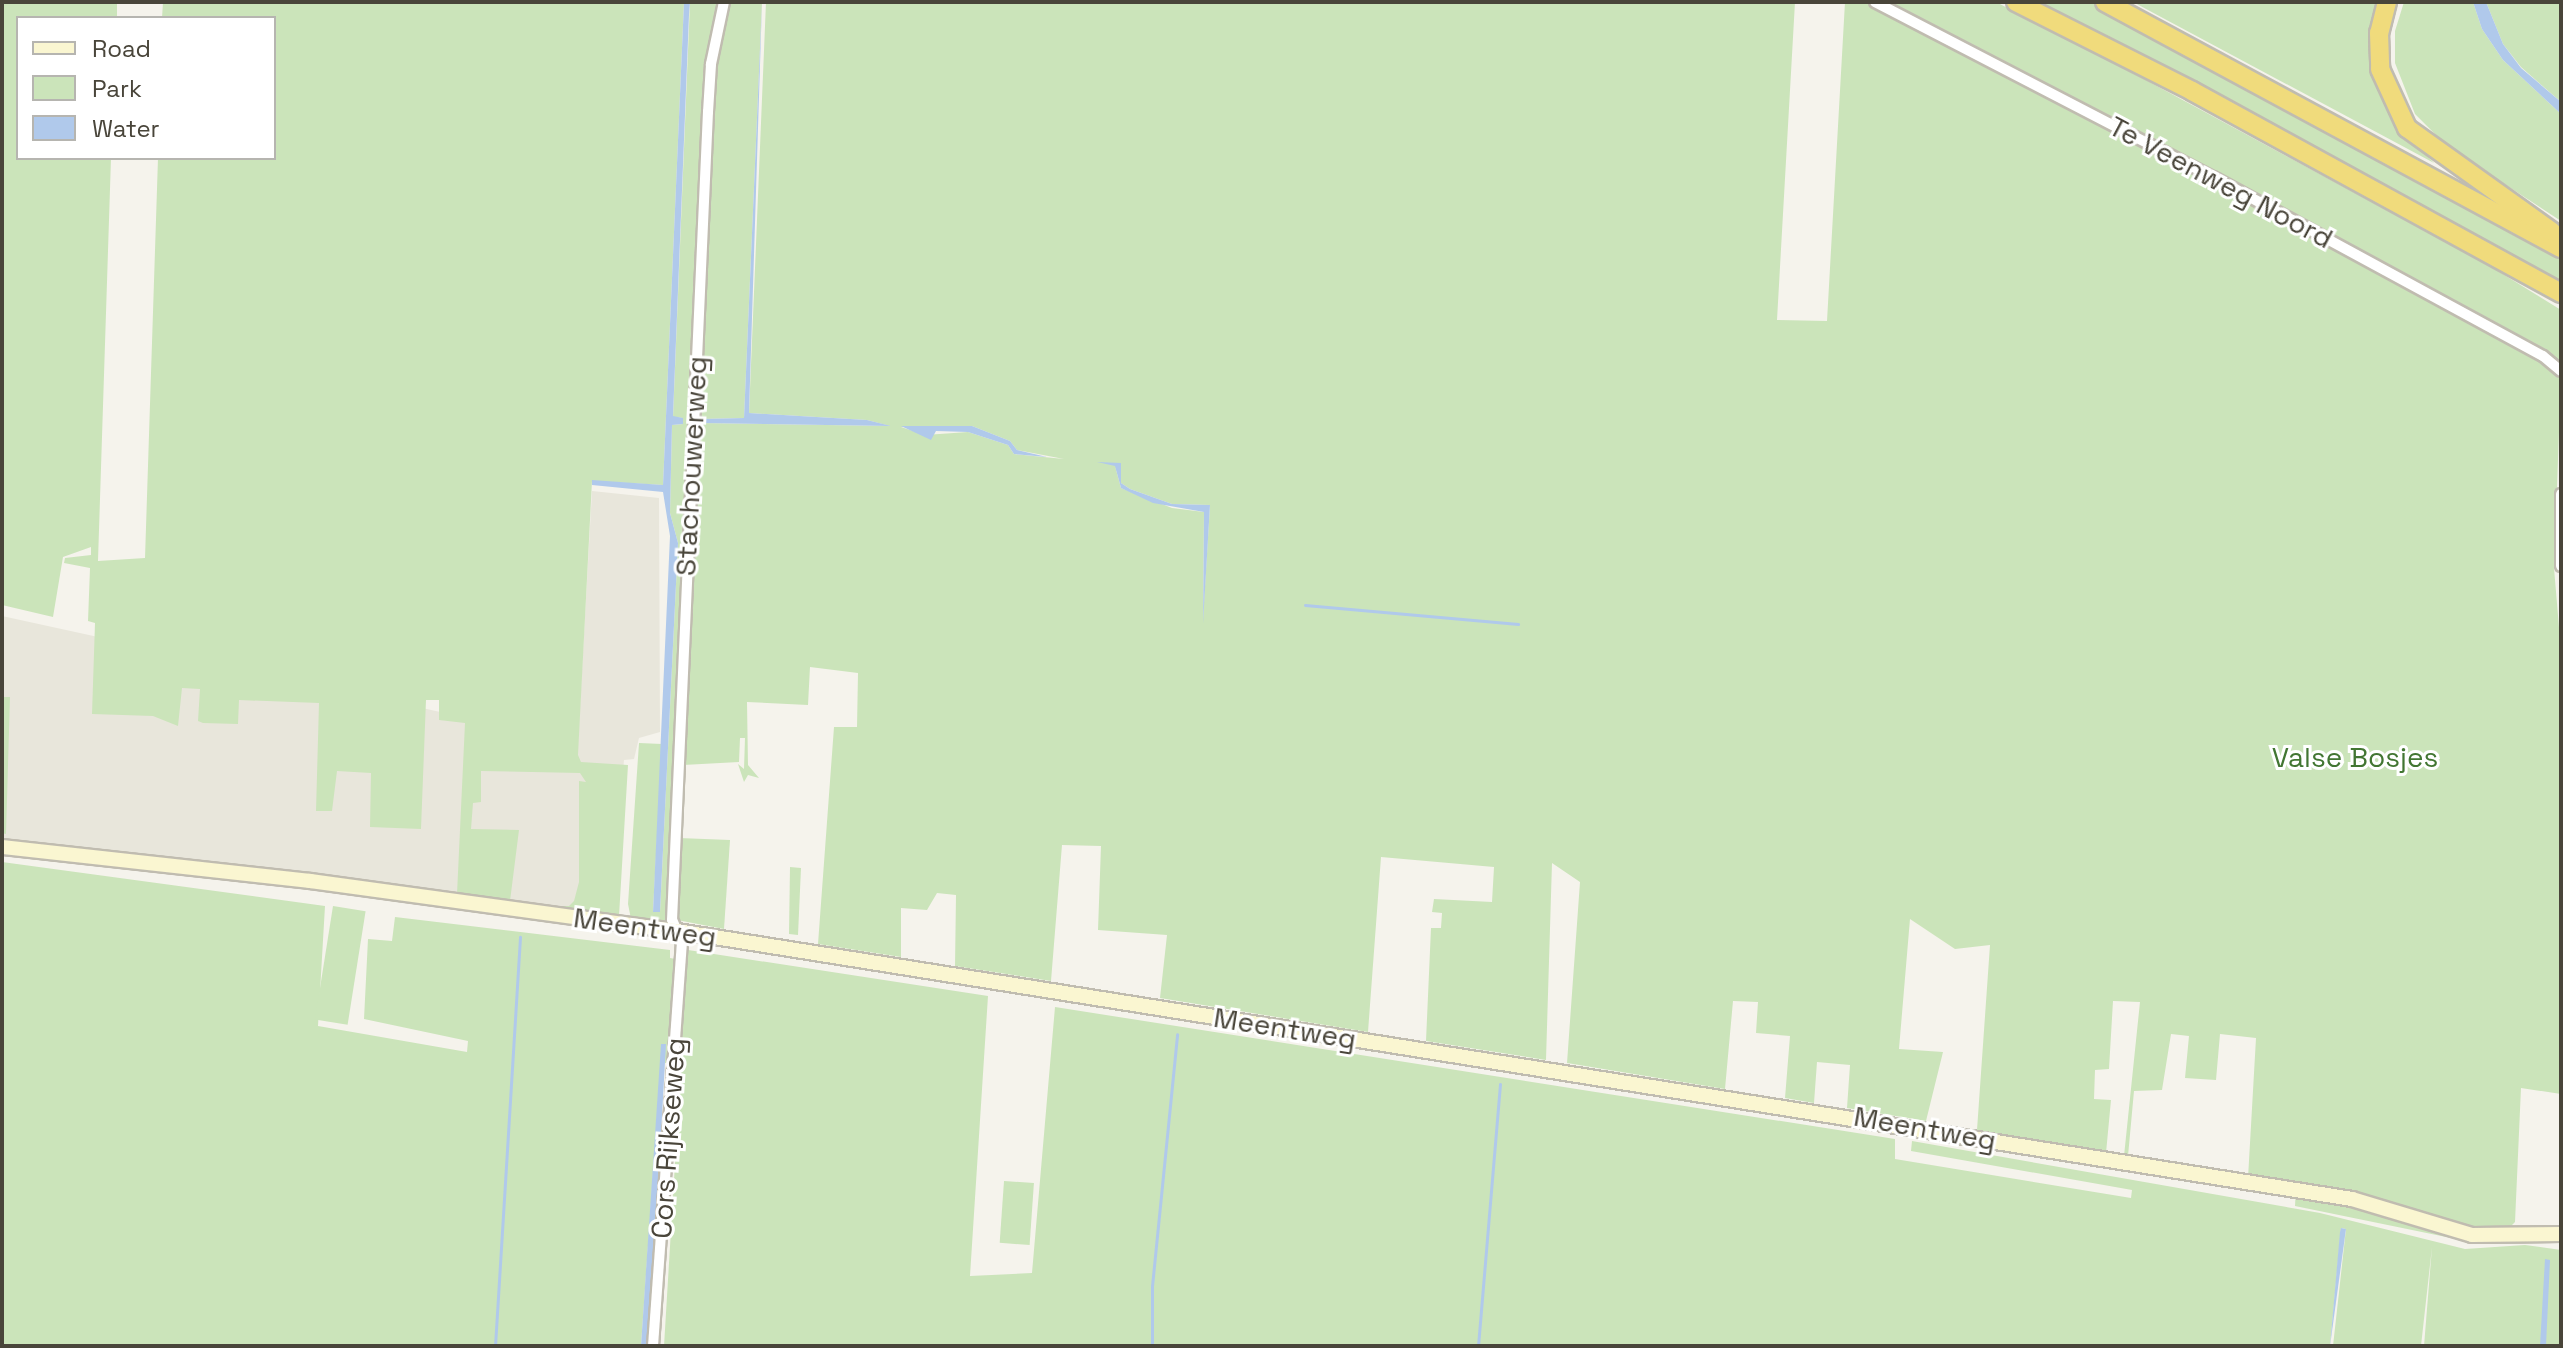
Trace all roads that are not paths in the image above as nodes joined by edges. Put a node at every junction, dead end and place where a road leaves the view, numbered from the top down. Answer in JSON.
{"nodes":[{"id":1,"x":724,"y":2,"type":"edge"},
{"id":2,"x":1875,"y":2,"type":"edge"},
{"id":3,"x":2016,"y":2,"type":"edge"},
{"id":4,"x":2105,"y":2,"type":"edge"},
{"id":5,"x":2387,"y":2,"type":"edge"},
{"id":6,"x":2561,"y":239,"type":"edge"},
{"id":7,"x":2561,"y":248,"type":"edge"},
{"id":8,"x":2561,"y":293,"type":"edge"},
{"id":9,"x":2561,"y":371,"type":"edge"},
{"id":10,"x":2561,"y":494,"type":"edge"},
{"id":11,"x":2561,"y":566,"type":"edge"},
{"id":12,"x":2,"y":847,"type":"edge"},
{"id":13,"x":677,"y":931,"type":"junction"},
{"id":14,"x":2561,"y":1234,"type":"edge"},
{"id":15,"x":653,"y":1346,"type":"edge"}],
"edges":[{"from":1,"to":13,"type":"street","name":"Stachouwerweg"},
{"from":2,"to":9,"type":"street","name":"Te Veenweg Noord"},
{"from":3,"to":8,"type":"highway"},
{"from":4,"to":7,"type":"highway"},
{"from":5,"to":6,"type":"highway"},
{"from":10,"to":11,"type":"street"},
{"from":12,"to":13,"type":"street","name":"Meentweg"},
{"from":13,"to":14,"type":"street","name":"Meentweg"},
{"from":13,"to":15,"type":"street","name":"Cors Rijkseweg"}]}
